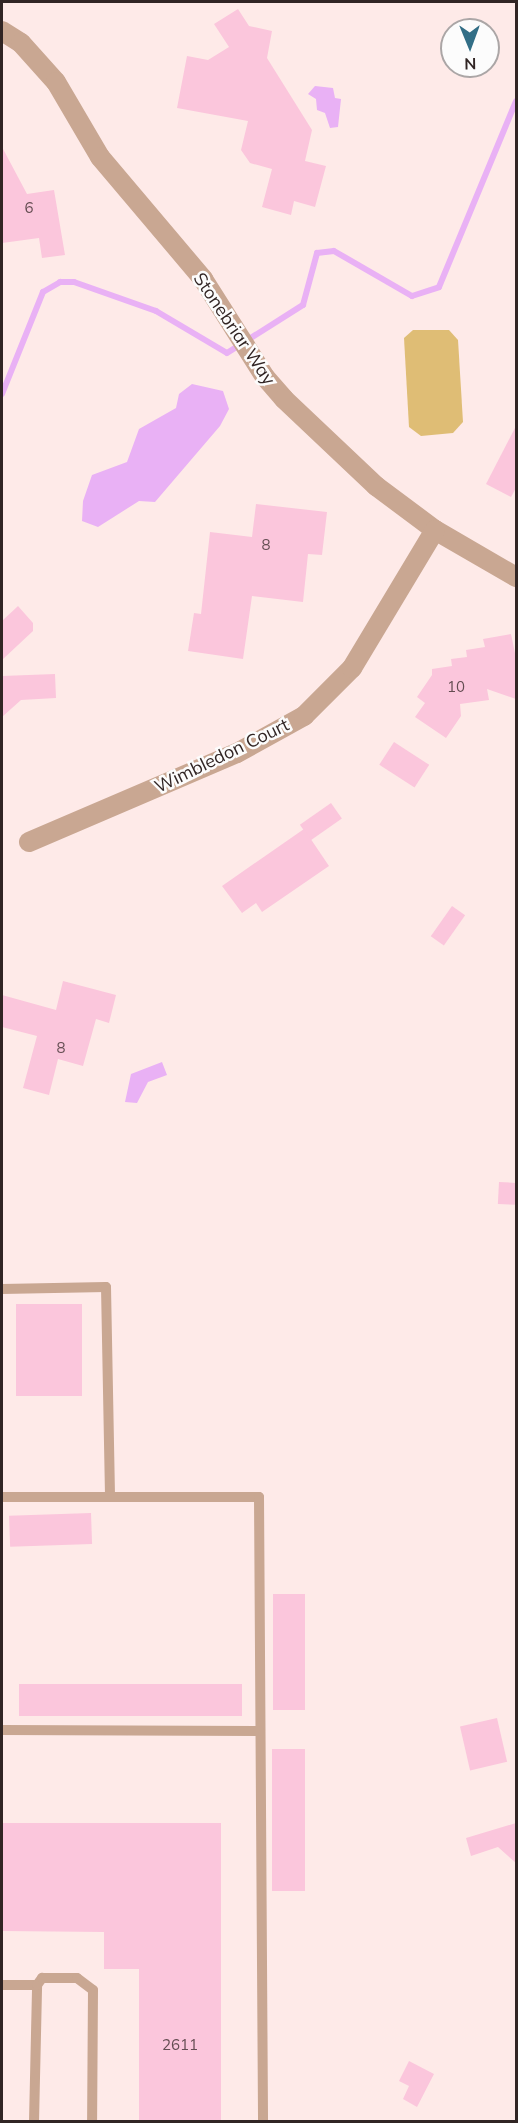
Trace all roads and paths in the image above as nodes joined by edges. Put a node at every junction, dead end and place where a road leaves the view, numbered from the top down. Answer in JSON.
{"nodes":[{"id":1,"x":2,"y":31,"type":"edge"},
{"id":2,"x":435,"y":530,"type":"junction"},
{"id":3,"x":516,"y":577,"type":"edge"},
{"id":4,"x":29,"y":842,"type":"dead end"},
{"id":5,"x":2,"y":1289,"type":"edge"},
{"id":6,"x":2,"y":1497,"type":"edge"},
{"id":7,"x":110,"y":1497,"type":"junction"},
{"id":8,"x":2,"y":1730,"type":"edge"},
{"id":9,"x":260,"y":1731,"type":"junction"},
{"id":10,"x":2,"y":1985,"type":"edge"},
{"id":11,"x":37,"y":1985,"type":"junction"},
{"id":12,"x":34,"y":2121,"type":"edge"},
{"id":13,"x":92,"y":2121,"type":"edge"},
{"id":14,"x":262,"y":2121,"type":"edge"}],
"edges":[{"from":1,"to":2,"type":"street","name":"Stonebriar Way"},
{"from":2,"to":3,"type":"street","name":"Stonebriar Way"},
{"from":2,"to":4,"type":"street","name":"Wimbledon Court"},
{"from":5,"to":7,"type":"lane"},
{"from":6,"to":7,"type":"lane"},
{"from":7,"to":9,"type":"lane"},
{"from":8,"to":9,"type":"lane"},
{"from":9,"to":14,"type":"lane"},
{"from":10,"to":11,"type":"lane"},
{"from":11,"to":12,"type":"lane"},
{"from":11,"to":13,"type":"lane"}]}
